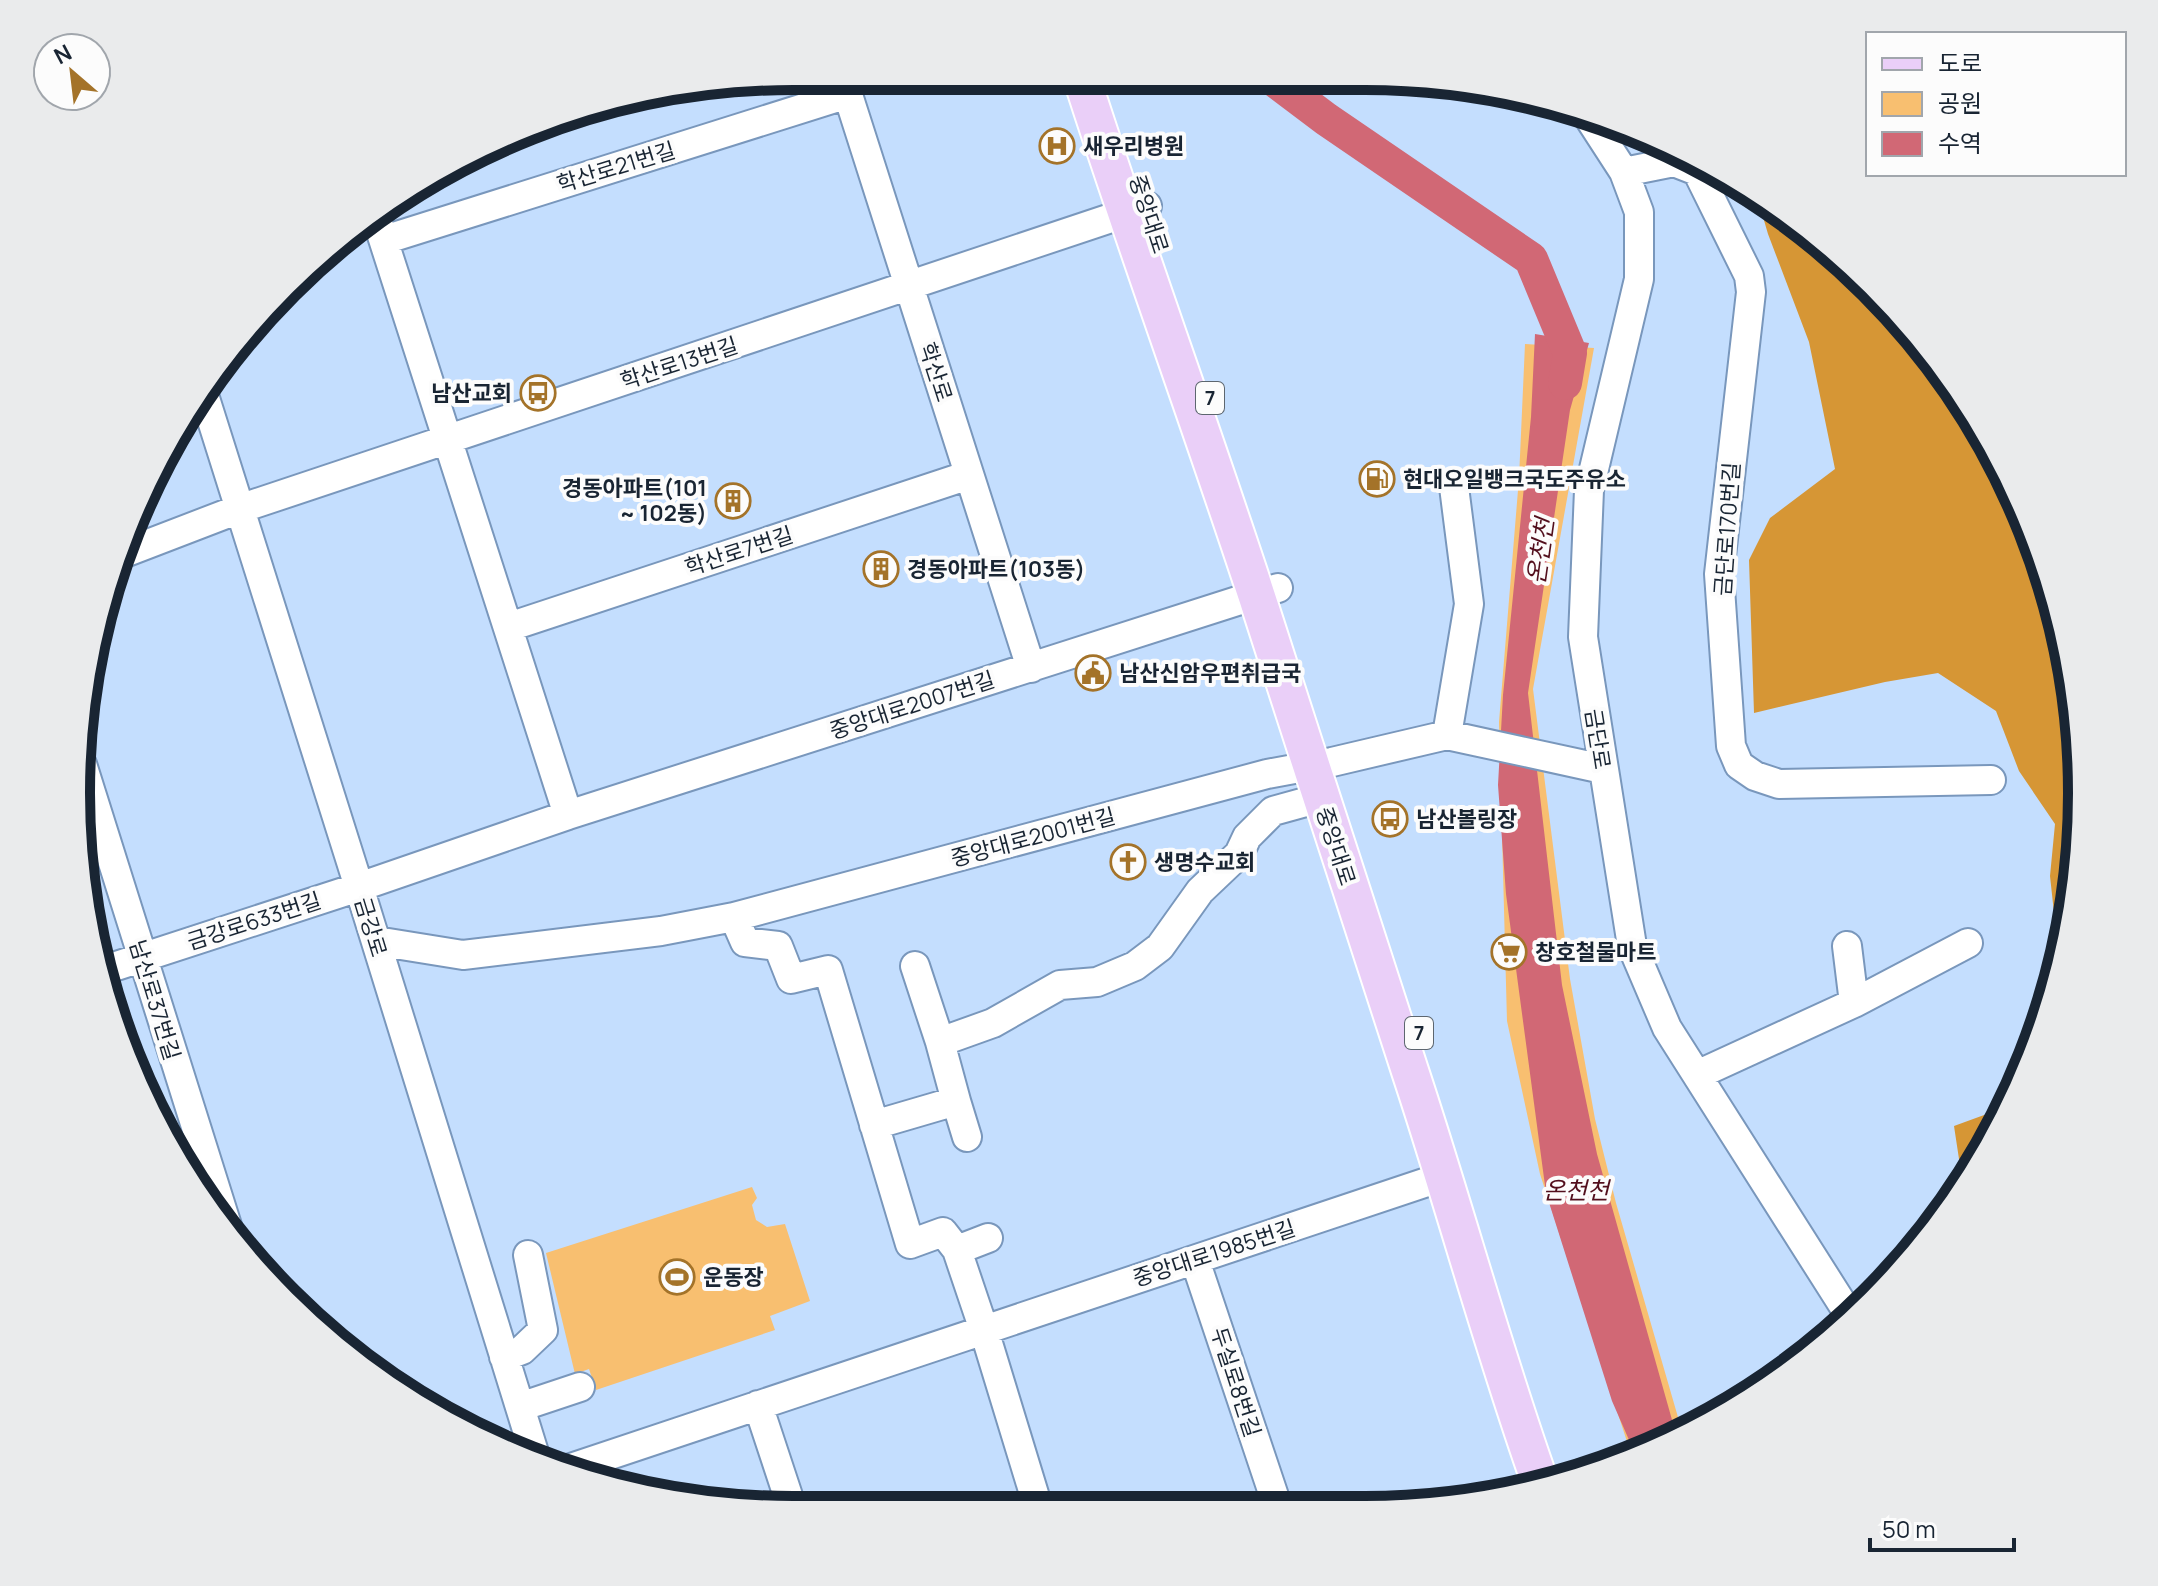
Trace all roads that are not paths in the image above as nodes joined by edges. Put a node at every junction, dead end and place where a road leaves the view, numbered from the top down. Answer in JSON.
{"nodes":[{"id":1,"x":829,"y":90,"type":"edge"},
{"id":2,"x":847,"y":90,"type":"edge"},
{"id":3,"x":1087,"y":90,"type":"edge"},
{"id":4,"x":1106,"y":90,"type":"edge"},
{"id":5,"x":1596,"y":129,"type":"edge"},
{"id":6,"x":1681,"y":165,"type":"edge"},
{"id":7,"x":1624,"y":172,"type":"junction"},
{"id":8,"x":1699,"y":174,"type":"edge"},
{"id":9,"x":1136,"y":210,"type":"junction"},
{"id":10,"x":379,"y":227,"type":"edge"},
{"id":11,"x":909,"y":286,"type":"junction"},
{"id":12,"x":207,"y":404,"type":"edge"},
{"id":13,"x":448,"y":440,"type":"junction"},
{"id":14,"x":969,"y":475,"type":"junction"},
{"id":15,"x":1454,"y":487,"type":"dead end"},
{"id":16,"x":239,"y":509,"type":"junction"},
{"id":17,"x":134,"y":549,"type":"edge"},
{"id":18,"x":1267,"y":592,"type":"junction"},
{"id":19,"x":509,"y":627,"type":"junction"},
{"id":20,"x":1031,"y":668,"type":"junction"},
{"id":21,"x":1447,"y":735,"type":"junction"},
{"id":22,"x":1603,"y":769,"type":"junction"},
{"id":23,"x":1321,"y":775,"type":"junction"},
{"id":24,"x":1991,"y":780,"type":"dead end"},
{"id":25,"x":90,"y":790,"type":"edge"},
{"id":26,"x":568,"y":815,"type":"junction"},
{"id":27,"x":359,"y":887,"type":"junction"},
{"id":28,"x":734,"y":917,"type":"junction"},
{"id":29,"x":376,"y":941,"type":"junction"},
{"id":30,"x":1968,"y":943,"type":"dead end"},
{"id":31,"x":1847,"y":946,"type":"dead end"},
{"id":32,"x":142,"y":957,"type":"junction"},
{"id":33,"x":915,"y":966,"type":"dead end"},
{"id":34,"x":112,"y":967,"type":"edge"},
{"id":35,"x":1854,"y":1003,"type":"junction"},
{"id":36,"x":940,"y":1042,"type":"junction"},
{"id":37,"x":1697,"y":1075,"type":"junction"},
{"id":38,"x":956,"y":1101,"type":"junction"},
{"id":39,"x":874,"y":1125,"type":"junction"},
{"id":40,"x":967,"y":1137,"type":"dead end"},
{"id":41,"x":1445,"y":1176,"type":"junction"},
{"id":42,"x":218,"y":1198,"type":"edge"},
{"id":43,"x":988,"y":1238,"type":"dead end"},
{"id":44,"x":957,"y":1250,"type":"junction"},
{"id":45,"x":528,"y":1255,"type":"dead end"},
{"id":46,"x":1195,"y":1260,"type":"junction"},
{"id":47,"x":1844,"y":1307,"type":"edge"},
{"id":48,"x":984,"y":1330,"type":"junction"},
{"id":49,"x":504,"y":1357,"type":"junction"},
{"id":50,"x":580,"y":1387,"type":"dead end"},
{"id":51,"x":758,"y":1405,"type":"junction"},
{"id":52,"x":520,"y":1407,"type":"junction"},
{"id":53,"x":532,"y":1445,"type":"edge"},
{"id":54,"x":583,"y":1464,"type":"edge"},
{"id":55,"x":1557,"y":1469,"type":"edge"},
{"id":56,"x":1537,"y":1474,"type":"edge"},
{"id":57,"x":788,"y":1496,"type":"edge"},
{"id":58,"x":1035,"y":1496,"type":"edge"},
{"id":59,"x":1274,"y":1496,"type":"edge"}],
"edges":[{"from":1,"to":10,"type":"street","name":"학산로21번길"},
{"from":2,"to":11,"type":"street","name":"학산로"},
{"from":3,"to":9,"type":"main road","name":"중앙대로","number":"7"},
{"from":4,"to":9,"type":"main road","name":"중앙대로","number":"7"},
{"from":5,"to":7,"type":"street","name":"금단로"},
{"from":6,"to":7,"type":"street","name":"금단로170번길"},
{"from":7,"to":22,"type":"street","name":"금단로"},
{"from":8,"to":24,"type":"street","name":"금단로170번길"},
{"from":9,"to":11,"type":"street","name":"중앙대로"},
{"from":9,"to":18,"type":"main road","name":"중앙대로","number":"7"},
{"from":10,"to":13,"type":"street"},
{"from":11,"to":13,"type":"street","name":"학산로13번길"},
{"from":11,"to":14,"type":"street","name":"학산로"},
{"from":12,"to":16,"type":"street","name":"금강로"},
{"from":13,"to":16,"type":"street","name":"학산로13번길"},
{"from":13,"to":19,"type":"street"},
{"from":14,"to":19,"type":"street","name":"학산로7번길"},
{"from":14,"to":20,"type":"street","name":"학산로"},
{"from":15,"to":21,"type":"street"},
{"from":16,"to":17,"type":"street","name":"학산로13번길"},
{"from":16,"to":27,"type":"street","name":"금강로"},
{"from":18,"to":20,"type":"street","name":"중앙대로2007번길"},
{"from":18,"to":23,"type":"main road","name":"중앙대로","number":"7"},
{"from":19,"to":26,"type":"street"},
{"from":20,"to":26,"type":"street","name":"중앙대로2007번길"},
{"from":21,"to":22,"type":"street"},
{"from":21,"to":23,"type":"street"},
{"from":22,"to":37,"type":"street","name":"금단로"},
{"from":23,"to":28,"type":"street","name":"중앙대로2001번길"},
{"from":23,"to":36,"type":"street"},
{"from":23,"to":41,"type":"main road","name":"중앙대로","number":"7"},
{"from":23,"to":55,"type":"main road","name":"중앙대로","number":"7"},
{"from":25,"to":32,"type":"street","name":"남산로37번길"},
{"from":26,"to":27,"type":"street","name":"중앙대로2007번길"},
{"from":27,"to":29,"type":"street","name":"금강로"},
{"from":27,"to":32,"type":"street","name":"금강로633번길"},
{"from":28,"to":29,"type":"street","name":"중앙대로2001번길"},
{"from":28,"to":39,"type":"street"},
{"from":29,"to":49,"type":"street","name":"금강로"},
{"from":30,"to":35,"type":"street"},
{"from":31,"to":35,"type":"street"},
{"from":32,"to":34,"type":"street","name":"금강로633번길"},
{"from":32,"to":42,"type":"street","name":"남산로37번길"},
{"from":33,"to":36,"type":"street"},
{"from":35,"to":37,"type":"street"},
{"from":36,"to":38,"type":"street"},
{"from":37,"to":47,"type":"street","name":"금단로"},
{"from":38,"to":39,"type":"street"},
{"from":38,"to":40,"type":"street"},
{"from":39,"to":44,"type":"street"},
{"from":41,"to":46,"type":"street","name":"중앙대로1985번길"},
{"from":41,"to":56,"type":"main road","name":"중앙대로","number":"7"},
{"from":43,"to":44,"type":"street"},
{"from":44,"to":48,"type":"street"},
{"from":45,"to":49,"type":"street"},
{"from":46,"to":48,"type":"street","name":"중앙대로1985번길"},
{"from":46,"to":59,"type":"street","name":"두실로8번길"},
{"from":48,"to":51,"type":"street","name":"중앙대로1985번길"},
{"from":48,"to":58,"type":"street"},
{"from":49,"to":52,"type":"street","name":"금강로"},
{"from":50,"to":52,"type":"street"},
{"from":51,"to":54,"type":"street","name":"중앙대로1985번길"},
{"from":51,"to":57,"type":"street"},
{"from":52,"to":53,"type":"street","name":"금강로"}]}
